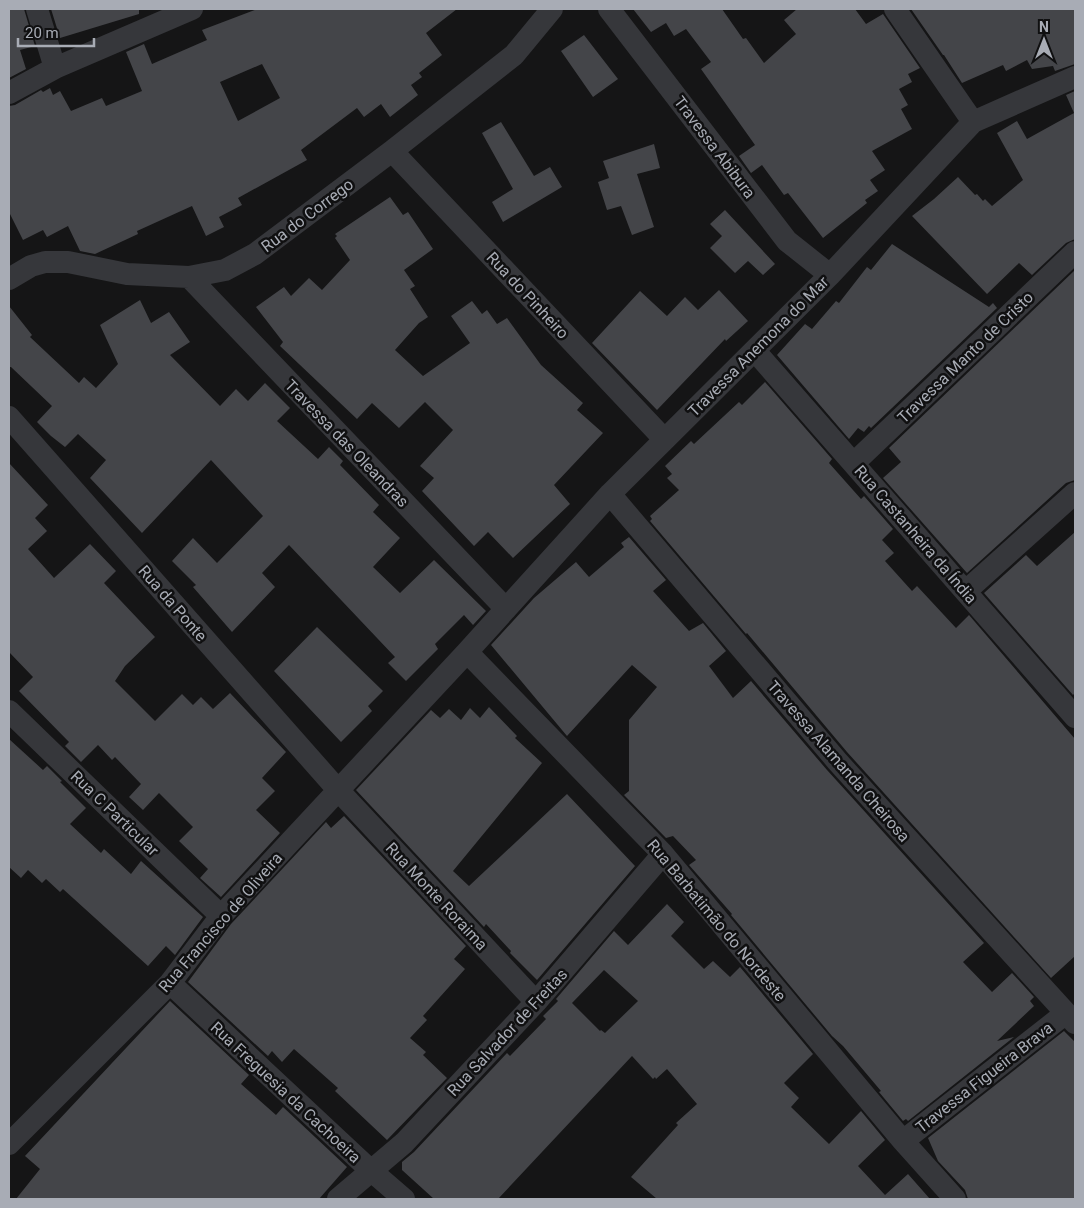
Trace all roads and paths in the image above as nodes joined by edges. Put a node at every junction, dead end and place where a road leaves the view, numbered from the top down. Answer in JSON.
{"nodes":[{"id":1,"x":37,"y":9,"type":"edge"},
{"id":2,"x":192,"y":9,"type":"edge"},
{"id":3,"x":552,"y":9,"type":"edge"},
{"id":4,"x":609,"y":9,"type":"edge"},
{"id":5,"x":895,"y":9,"type":"edge"},
{"id":6,"x":55,"y":68,"type":"junction"},
{"id":7,"x":1075,"y":77,"type":"edge"},
{"id":8,"x":9,"y":93,"type":"edge"},
{"id":9,"x":972,"y":122,"type":"junction"},
{"id":10,"x":392,"y":151,"type":"junction"},
{"id":11,"x":1075,"y":252,"type":"edge"},
{"id":12,"x":830,"y":275,"type":"junction"},
{"id":13,"x":189,"y":277,"type":"junction"},
{"id":14,"x":9,"y":279,"type":"edge"},
{"id":15,"x":755,"y":351,"type":"junction"},
{"id":16,"x":9,"y":417,"type":"edge"},
{"id":17,"x":664,"y":439,"type":"junction"},
{"id":18,"x":854,"y":463,"type":"junction"},
{"id":19,"x":1075,"y":493,"type":"edge"},
{"id":20,"x":610,"y":494,"type":"junction"},
{"id":21,"x":966,"y":591,"type":"junction"},
{"id":22,"x":506,"y":609,"type":"junction"},
{"id":23,"x":467,"y":652,"type":"junction"},
{"id":24,"x":9,"y":711,"type":"edge"},
{"id":25,"x":1075,"y":717,"type":"edge"},
{"id":26,"x":338,"y":790,"type":"junction"},
{"id":27,"x":664,"y":854,"type":"junction"},
{"id":28,"x":221,"y":916,"type":"junction"},
{"id":29,"x":170,"y":982,"type":"junction"},
{"id":30,"x":536,"y":1002,"type":"junction"},
{"id":31,"x":1071,"y":1018,"type":"edge"},
{"id":32,"x":903,"y":1141,"type":"junction"},
{"id":33,"x":9,"y":1144,"type":"edge"},
{"id":34,"x":372,"y":1171,"type":"junction"},
{"id":35,"x":338,"y":1199,"type":"edge"},
{"id":36,"x":404,"y":1199,"type":"edge"},
{"id":37,"x":955,"y":1199,"type":"edge"}],
"edges":[{"from":1,"to":6,"type":"street"},
{"from":2,"to":6,"type":"street"},
{"from":3,"to":10,"type":"street","name":"Rua do Corrego"},
{"from":4,"to":12,"type":"street","name":"Travessa Abibura"},
{"from":5,"to":9,"type":"street"},
{"from":6,"to":8,"type":"street"},
{"from":7,"to":9,"type":"street","name":"Travessa Anemona do Mar"},
{"from":9,"to":12,"type":"street","name":"Travessa Anemona do Mar"},
{"from":10,"to":13,"type":"street","name":"Rua do Corrego"},
{"from":10,"to":17,"type":"street","name":"Rua do Pinheiro"},
{"from":11,"to":18,"type":"street","name":"Travessa Manto de Cristo"},
{"from":12,"to":15,"type":"street","name":"Travessa Anemona do Mar"},
{"from":13,"to":14,"type":"street","name":"Rua do Corrego"},
{"from":13,"to":22,"type":"street","name":"Travessa das Oleandras"},
{"from":15,"to":17,"type":"street","name":"Travessa Anemona do Mar"},
{"from":15,"to":18,"type":"street","name":"Rua Castanheira da Índia"},
{"from":16,"to":26,"type":"street","name":"Rua da Ponte"},
{"from":17,"to":20,"type":"street","name":"Travessa Anemona do Mar"},
{"from":18,"to":21,"type":"street","name":"Rua Castanheira da Índia"},
{"from":19,"to":21,"type":"street"},
{"from":20,"to":22,"type":"street","name":"Travessa Anemona do Mar"},
{"from":20,"to":31,"type":"street","name":"Travessa Alamanda Cheirosa"},
{"from":21,"to":25,"type":"street","name":"Rua Castanheira da Índia"},
{"from":22,"to":23,"type":"street","name":"Travessa Anemona do Mar"},
{"from":23,"to":26,"type":"street","name":"Rua Francisco de Oliveira"},
{"from":23,"to":27,"type":"street","name":"Rua Barbatimão do Nordeste"},
{"from":24,"to":28,"type":"street","name":"Rua C Particular"},
{"from":26,"to":28,"type":"street","name":"Rua Francisco de Oliveira"},
{"from":26,"to":30,"type":"street","name":"Rua Monte Roraima"},
{"from":27,"to":30,"type":"street","name":"Rua Salvador de Freitas"},
{"from":27,"to":32,"type":"street","name":"Rua Barbatimão do Nordeste"},
{"from":28,"to":29,"type":"street","name":"Rua Francisco de Oliveira"},
{"from":29,"to":33,"type":"street","name":"Rua Francisco de Oliveira"},
{"from":29,"to":34,"type":"street","name":"Rua Freguesia da Cachoeira"},
{"from":30,"to":34,"type":"street","name":"Rua Salvador de Freitas"},
{"from":31,"to":32,"type":"street","name":"Travessa Figueira Brava"},
{"from":32,"to":37,"type":"street","name":"Rua Barbatimão do Nordeste"},
{"from":34,"to":35,"type":"street","name":"Rua Salvador de Freitas"},
{"from":34,"to":36,"type":"street","name":"Rua Freguesia da Cachoeira"}]}
